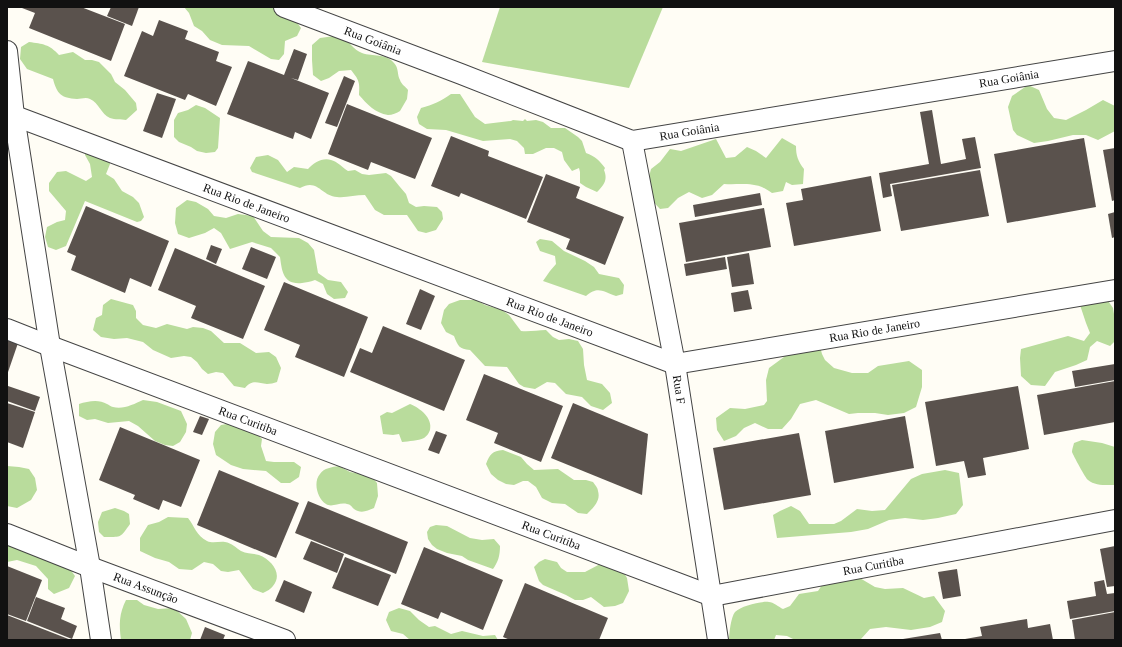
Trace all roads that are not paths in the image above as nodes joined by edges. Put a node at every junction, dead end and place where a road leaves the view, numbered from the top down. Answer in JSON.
{"nodes":[{"id":1,"x":284,"y":7,"type":"edge"},
{"id":2,"x":7,"y":51,"type":"edge"},
{"id":3,"x":1115,"y":61,"type":"edge"},
{"id":4,"x":11,"y":114,"type":"edge"},
{"id":5,"x":632,"y":141,"type":"junction"},
{"id":6,"x":1115,"y":290,"type":"edge"},
{"id":7,"x":7,"y":329,"type":"edge"},
{"id":8,"x":50,"y":346,"type":"junction"},
{"id":9,"x":675,"y":364,"type":"junction"},
{"id":10,"x":1115,"y":520,"type":"edge"},
{"id":11,"x":7,"y":534,"type":"edge"},
{"id":12,"x":90,"y":567,"type":"junction"},
{"id":13,"x":712,"y":596,"type":"junction"},
{"id":14,"x":101,"y":640,"type":"edge"},
{"id":15,"x":285,"y":640,"type":"edge"},
{"id":16,"x":718,"y":640,"type":"edge"}],
"edges":[{"from":1,"to":5,"type":"street","name":"Rua Goiânia"},
{"from":2,"to":4,"type":"street"},
{"from":3,"to":5,"type":"street","name":"Rua Goiânia"},
{"from":4,"to":8,"type":"street"},
{"from":4,"to":9,"type":"street","name":"Rua Rio de Janeiro"},
{"from":5,"to":9,"type":"street","name":"Rua F"},
{"from":6,"to":9,"type":"street","name":"Rua Rio de Janeiro"},
{"from":7,"to":8,"type":"street","name":"Rua Curitiba"},
{"from":8,"to":12,"type":"street"},
{"from":8,"to":13,"type":"street","name":"Rua Curitiba"},
{"from":9,"to":13,"type":"street","name":"Rua F"},
{"from":10,"to":13,"type":"street","name":"Rua Curitiba"},
{"from":11,"to":12,"type":"street","name":"Rua Assunção"},
{"from":12,"to":14,"type":"street"},
{"from":12,"to":15,"type":"street","name":"Rua Assunção"},
{"from":13,"to":16,"type":"street","name":"Rua F"}]}
